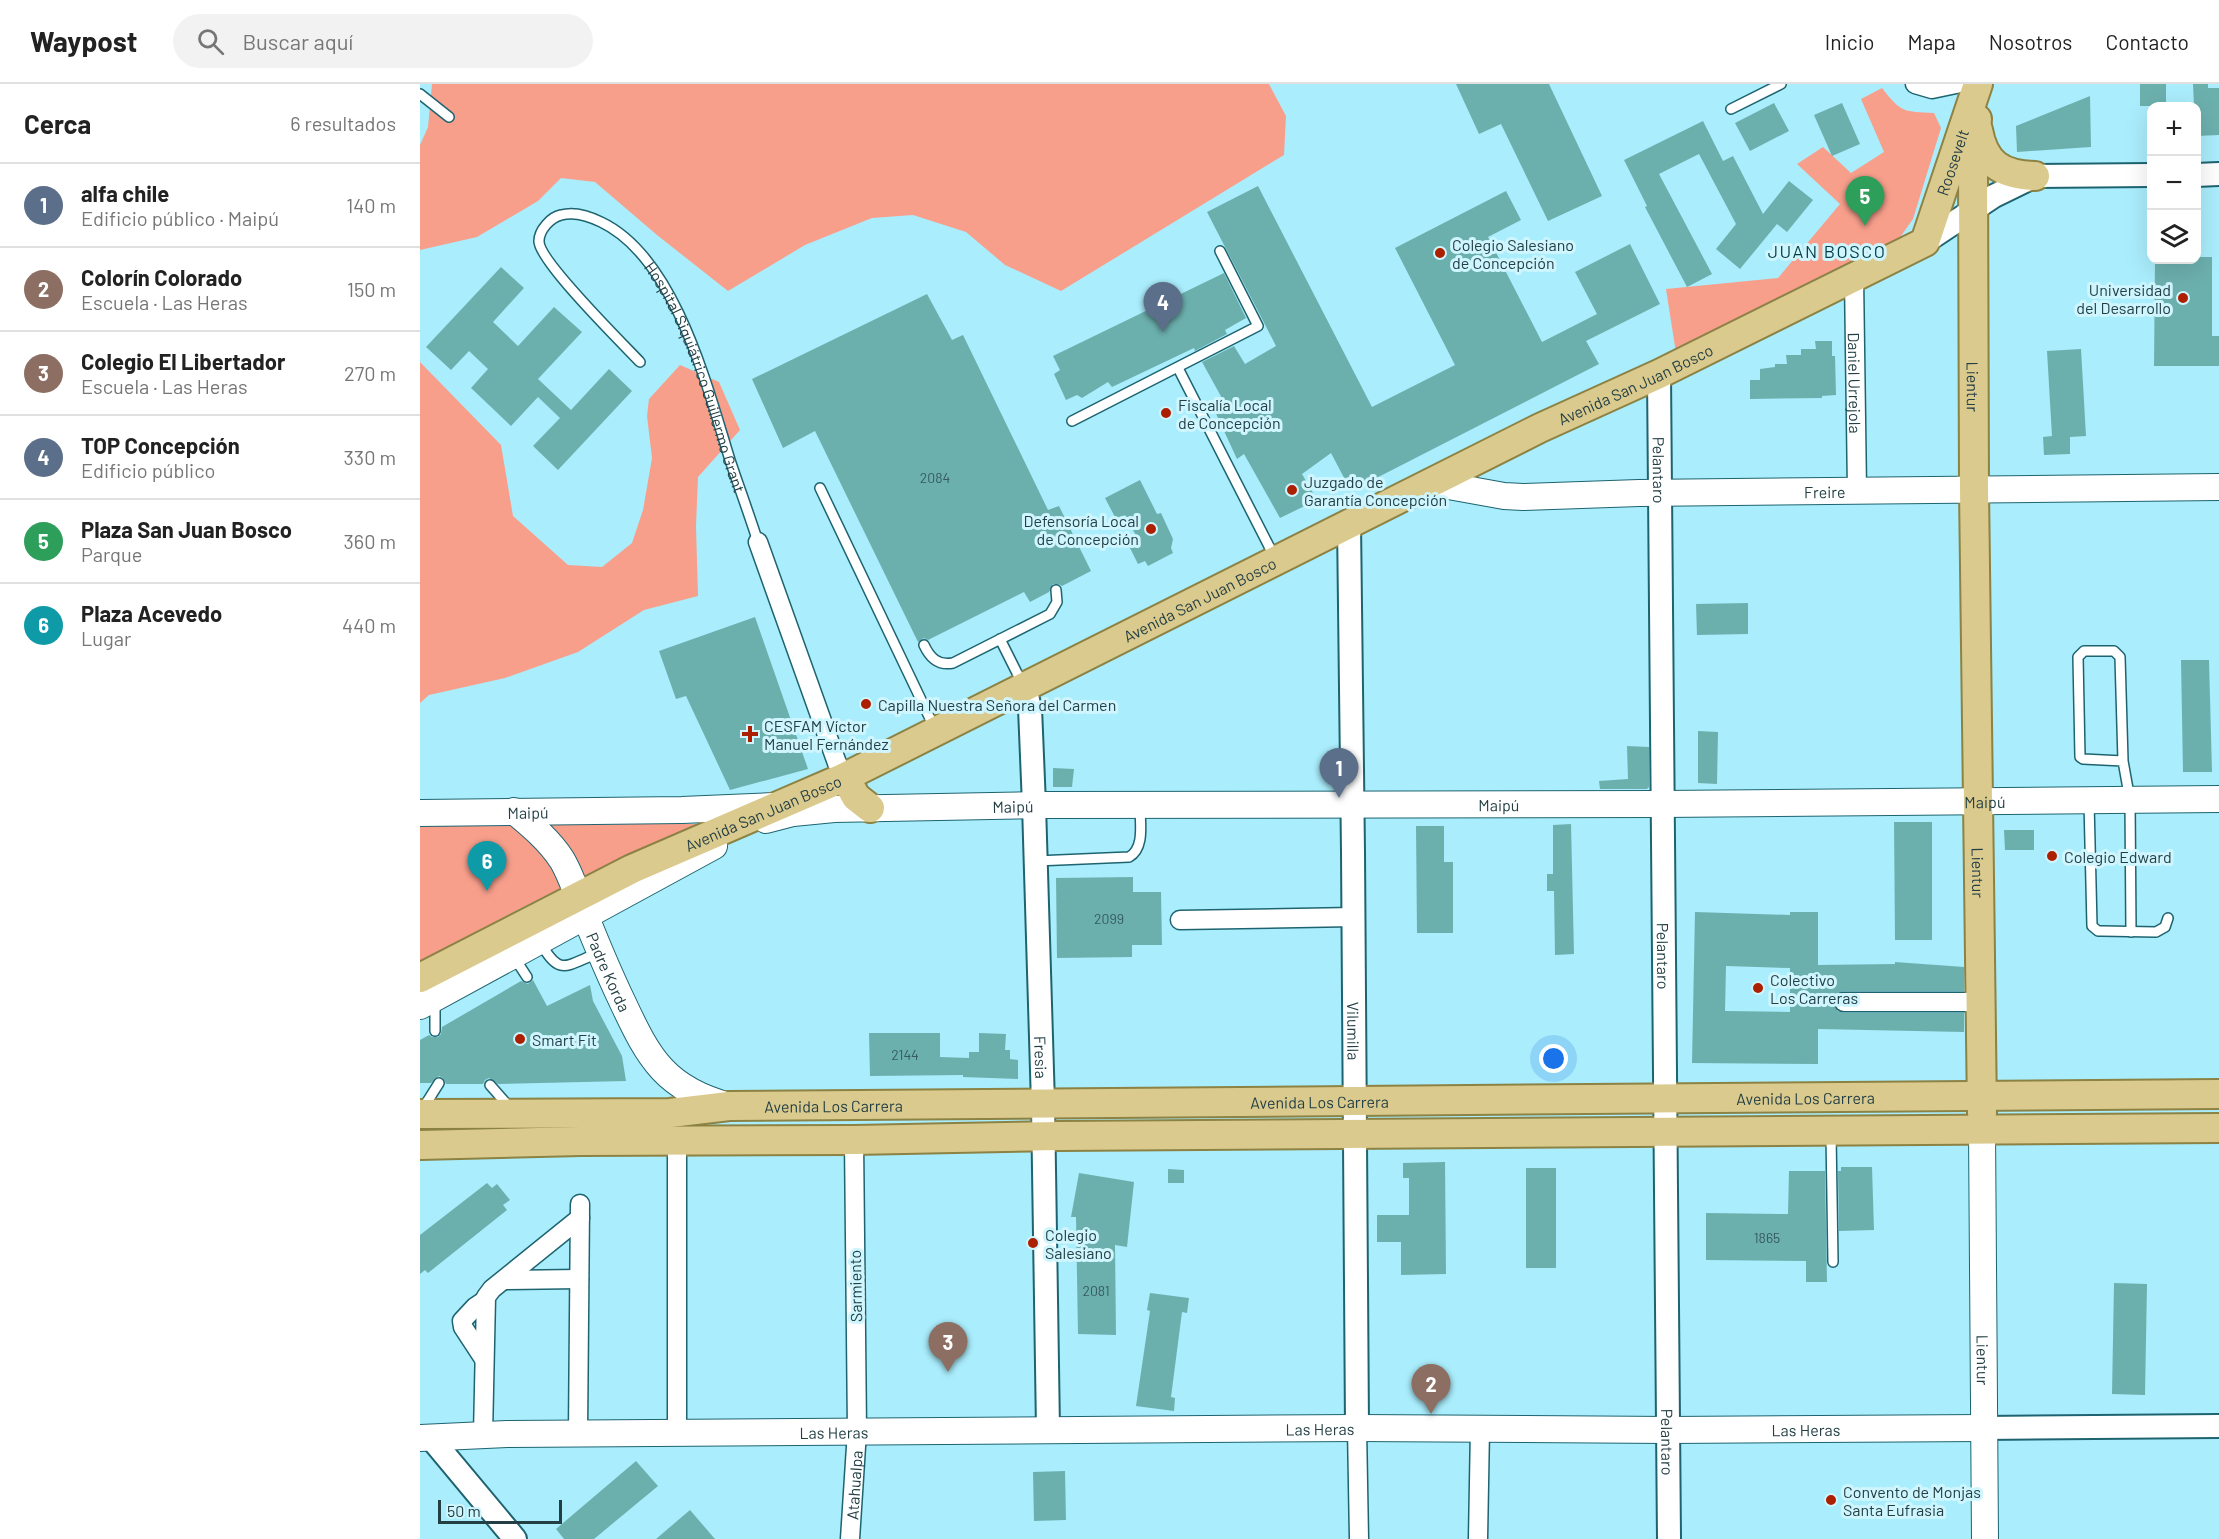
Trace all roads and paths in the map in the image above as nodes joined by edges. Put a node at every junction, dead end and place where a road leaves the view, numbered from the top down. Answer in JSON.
{"nodes":[{"id":1,"x":1781,"y":84,"type":"edge"},
{"id":2,"x":1915,"y":84,"type":"edge"},
{"id":3,"x":1956,"y":84,"type":"edge"},
{"id":4,"x":1980,"y":84,"type":"edge"},
{"id":5,"x":420,"y":94,"type":"edge"},
{"id":6,"x":1731,"y":109,"type":"dead end"},
{"id":7,"x":449,"y":117,"type":"dead end"},
{"id":8,"x":1977,"y":122,"type":"junction"},
{"id":9,"x":2219,"y":174,"type":"edge"},
{"id":10,"x":2147,"y":175,"type":"edge"},
{"id":11,"x":2201,"y":175,"type":"edge"},
{"id":12,"x":2035,"y":176,"type":"junction"},
{"id":13,"x":1974,"y":209,"type":"junction"},
{"id":14,"x":1925,"y":242,"type":"junction"},
{"id":15,"x":1220,"y":250,"type":"dead end"},
{"id":16,"x":1854,"y":277,"type":"junction"},
{"id":17,"x":640,"y":362,"type":"dead end"},
{"id":18,"x":1178,"y":368,"type":"junction"},
{"id":19,"x":1659,"y":374,"type":"junction"},
{"id":20,"x":1072,"y":421,"type":"dead end"},
{"id":21,"x":1432,"y":483,"type":"junction"},
{"id":22,"x":2219,"y":487,"type":"edge"},
{"id":23,"x":820,"y":488,"type":"dead end"},
{"id":24,"x":1974,"y":489,"type":"junction"},
{"id":25,"x":1857,"y":491,"type":"junction"},
{"id":26,"x":1660,"y":494,"type":"junction"},
{"id":27,"x":1349,"y":523,"type":"junction"},
{"id":28,"x":758,"y":542,"type":"joint"},
{"id":29,"x":1276,"y":560,"type":"junction"},
{"id":30,"x":1056,"y":590,"type":"dead end"},
{"id":31,"x":1000,"y":639,"type":"junction"},
{"id":32,"x":924,"y":645,"type":"dead end"},
{"id":33,"x":1024,"y":688,"type":"junction"},
{"id":34,"x":937,"y":732,"type":"junction"},
{"id":35,"x":2123,"y":761,"type":"junction"},
{"id":36,"x":845,"y":777,"type":"junction"},
{"id":37,"x":1978,"y":800,"type":"junction"},
{"id":38,"x":2089,"y":800,"type":"junction"},
{"id":39,"x":2130,"y":800,"type":"junction"},
{"id":40,"x":2219,"y":800,"type":"edge"},
{"id":41,"x":1353,"y":803,"type":"junction"},
{"id":42,"x":1662,"y":804,"type":"junction"},
{"id":43,"x":1034,"y":805,"type":"junction"},
{"id":44,"x":1140,"y":805,"type":"junction"},
{"id":45,"x":870,"y":808,"type":"junction"},
{"id":46,"x":779,"y":811,"type":"junction"},
{"id":47,"x":514,"y":812,"type":"junction"},
{"id":48,"x":420,"y":813,"type":"edge"},
{"id":49,"x":1036,"y":861,"type":"junction"},
{"id":50,"x":582,"y":907,"type":"junction"},
{"id":51,"x":1354,"y":917,"type":"junction"},
{"id":52,"x":2168,"y":918,"type":"dead end"},
{"id":53,"x":1180,"y":920,"type":"dead end"},
{"id":54,"x":2131,"y":932,"type":"junction"},
{"id":55,"x":539,"y":941,"type":"junction"},
{"id":56,"x":600,"y":952,"type":"junction"},
{"id":57,"x":513,"y":955,"type":"junction"},
{"id":58,"x":527,"y":977,"type":"dead end"},
{"id":59,"x":425,"y":994,"type":"edge"},
{"id":60,"x":1844,"y":1002,"type":"dead end"},
{"id":61,"x":1981,"y":1002,"type":"junction"},
{"id":62,"x":435,"y":1031,"type":"dead end"},
{"id":63,"x":2219,"y":1094,"type":"edge"},
{"id":64,"x":1982,"y":1096,"type":"junction"},
{"id":65,"x":1664,"y":1097,"type":"junction"},
{"id":66,"x":427,"y":1101,"type":"edge"},
{"id":67,"x":1355,"y":1101,"type":"junction"},
{"id":68,"x":719,"y":1103,"type":"junction"},
{"id":69,"x":1043,"y":1104,"type":"junction"},
{"id":70,"x":2219,"y":1128,"type":"edge"},
{"id":71,"x":1982,"y":1130,"type":"junction"},
{"id":72,"x":1831,"y":1131,"type":"junction"},
{"id":73,"x":1664,"y":1132,"type":"junction"},
{"id":74,"x":1355,"y":1133,"type":"junction"},
{"id":75,"x":1043,"y":1136,"type":"junction"},
{"id":76,"x":854,"y":1140,"type":"junction"},
{"id":77,"x":677,"y":1141,"type":"junction"},
{"id":78,"x":420,"y":1145,"type":"edge"},
{"id":79,"x":1833,"y":1262,"type":"dead end"},
{"id":80,"x":579,"y":1279,"type":"junction"},
{"id":81,"x":504,"y":1280,"type":"junction"},
{"id":82,"x":2219,"y":1426,"type":"edge"},
{"id":83,"x":1357,"y":1428,"type":"junction"},
{"id":84,"x":1480,"y":1428,"type":"junction"},
{"id":85,"x":1983,"y":1428,"type":"junction"},
{"id":86,"x":1048,"y":1430,"type":"junction"},
{"id":87,"x":1669,"y":1430,"type":"junction"},
{"id":88,"x":857,"y":1431,"type":"junction"},
{"id":89,"x":578,"y":1433,"type":"junction"},
{"id":90,"x":423,"y":1434,"type":"edge"},
{"id":91,"x":677,"y":1434,"type":"junction"},
{"id":92,"x":483,"y":1435,"type":"junction"},
{"id":93,"x":515,"y":1539,"type":"edge"},
{"id":94,"x":850,"y":1539,"type":"edge"},
{"id":95,"x":1359,"y":1539,"type":"edge"},
{"id":96,"x":1478,"y":1539,"type":"edge"},
{"id":97,"x":1669,"y":1539,"type":"edge"},
{"id":98,"x":1985,"y":1539,"type":"edge"}],
"edges":[{"from":1,"to":6,"type":"lane"},
{"from":2,"to":3,"type":"street"},
{"from":4,"to":8,"type":"main road","name":"Roosevelt"},
{"from":4,"to":14,"type":"main road","name":"Roosevelt"},
{"from":5,"to":7,"type":"lane"},
{"from":8,"to":12,"type":"main road"},
{"from":8,"to":13,"type":"main road","name":"Roosevelt"},
{"from":9,"to":11,"type":"street"},
{"from":10,"to":12,"type":"street"},
{"from":12,"to":13,"type":"street","name":"Avenida San Juan Bosco"},
{"from":13,"to":14,"type":"street","name":"Avenida San Juan Bosco"},
{"from":13,"to":24,"type":"main road","name":"Lientur"},
{"from":14,"to":16,"type":"main road","name":"Avenida San Juan Bosco"},
{"from":15,"to":18,"type":"lane"},
{"from":16,"to":19,"type":"main road","name":"Avenida San Juan Bosco"},
{"from":16,"to":25,"type":"street","name":"Daniel Urrejola"},
{"from":17,"to":28,"type":"lane","name":"Hospital Siquiátrico Guillermo Grant"},
{"from":18,"to":20,"type":"lane"},
{"from":18,"to":29,"type":"lane"},
{"from":19,"to":21,"type":"main road","name":"Avenida San Juan Bosco"},
{"from":19,"to":26,"type":"street","name":"Pelantaro"},
{"from":21,"to":26,"type":"main road","name":"Freire"},
{"from":21,"to":27,"type":"main road","name":"Avenida San Juan Bosco"},
{"from":22,"to":24,"type":"main road","name":"Freire"},
{"from":23,"to":34,"type":"lane"},
{"from":24,"to":25,"type":"main road","name":"Freire"},
{"from":24,"to":37,"type":"main road","name":"Lientur"},
{"from":25,"to":26,"type":"main road","name":"Freire"},
{"from":26,"to":42,"type":"street","name":"Pelantaro"},
{"from":27,"to":29,"type":"main road","name":"Avenida San Juan Bosco"},
{"from":27,"to":41,"type":"street","name":"Vilumilla"},
{"from":28,"to":36,"type":"street","name":"Hospital Siquiátrico Guillermo Grant"},
{"from":29,"to":33,"type":"main road","name":"Avenida San Juan Bosco"},
{"from":30,"to":31,"type":"lane"},
{"from":31,"to":32,"type":"lane"},
{"from":31,"to":33,"type":"lane"},
{"from":33,"to":34,"type":"main road","name":"Avenida San Juan Bosco"},
{"from":33,"to":43,"type":"street","name":"Fresia"},
{"from":34,"to":36,"type":"main road","name":"Avenida San Juan Bosco"},
{"from":35,"to":35,"type":"lane"},
{"from":35,"to":39,"type":"lane"},
{"from":36,"to":45,"type":"main road"},
{"from":36,"to":46,"type":"main road","name":"Avenida San Juan Bosco"},
{"from":37,"to":38,"type":"main road","name":"Maipú"},
{"from":37,"to":42,"type":"main road","name":"Maipú"},
{"from":37,"to":61,"type":"main road","name":"Lientur"},
{"from":38,"to":39,"type":"main road","name":"Maipú"},
{"from":38,"to":54,"type":"lane"},
{"from":39,"to":40,"type":"main road","name":"Maipú"},
{"from":39,"to":54,"type":"lane"},
{"from":41,"to":42,"type":"main road","name":"Maipú"},
{"from":41,"to":44,"type":"main road","name":"Maipú"},
{"from":41,"to":51,"type":"street","name":"Vilumilla"},
{"from":42,"to":65,"type":"street","name":"Pelantaro"},
{"from":43,"to":44,"type":"main road","name":"Maipú"},
{"from":43,"to":45,"type":"main road","name":"Maipú"},
{"from":43,"to":49,"type":"street","name":"Fresia"},
{"from":44,"to":49,"type":"lane"},
{"from":45,"to":46,"type":"main road","name":"Maipú"},
{"from":46,"to":47,"type":"main road","name":"Maipú"},
{"from":46,"to":50,"type":"main road","name":"Avenida San Juan Bosco"},
{"from":47,"to":48,"type":"main road","name":"Maipú"},
{"from":47,"to":50,"type":"main road","name":"Padre Korda"},
{"from":49,"to":69,"type":"street","name":"Fresia"},
{"from":50,"to":55,"type":"main road","name":"Avenida San Juan Bosco"},
{"from":50,"to":56,"type":"main road","name":"Padre Korda"},
{"from":50,"to":59,"type":"main road","name":"Avenida San Juan Bosco"},
{"from":51,"to":53,"type":"street"},
{"from":51,"to":67,"type":"street","name":"Vilumilla"},
{"from":52,"to":54,"type":"lane"},
{"from":55,"to":56,"type":"lane"},
{"from":55,"to":57,"type":"main road","name":"Avenida San Juan Bosco"},
{"from":56,"to":68,"type":"main road","name":"Padre Korda"},
{"from":57,"to":58,"type":"lane"},
{"from":57,"to":59,"type":"main road","name":"Avenida San Juan Bosco"},
{"from":59,"to":62,"type":"lane"},
{"from":60,"to":61,"type":"street"},
{"from":61,"to":64,"type":"main road","name":"Lientur"},
{"from":63,"to":64,"type":"main road","name":"Avenida Los Carrera"},
{"from":64,"to":65,"type":"main road","name":"Avenida Los Carrera"},
{"from":64,"to":71,"type":"main road","name":"Lientur"},
{"from":65,"to":67,"type":"main road","name":"Avenida Los Carrera"},
{"from":65,"to":73,"type":"street","name":"Pelantaro"},
{"from":66,"to":68,"type":"main road"},
{"from":66,"to":68,"type":"main road","name":"Avenida Los Carrera"},
{"from":67,"to":69,"type":"main road","name":"Avenida Los Carrera"},
{"from":67,"to":74,"type":"street","name":"Vilumilla"},
{"from":68,"to":69,"type":"main road","name":"Avenida Los Carrera"},
{"from":69,"to":75,"type":"street","name":"Fresia"},
{"from":70,"to":71,"type":"main road","name":"Avenida Los Carrera"},
{"from":71,"to":72,"type":"main road","name":"Avenida Los Carrera"},
{"from":71,"to":85,"type":"main road","name":"Lientur"},
{"from":72,"to":73,"type":"main road","name":"Avenida Los Carrera"},
{"from":72,"to":79,"type":"lane"},
{"from":73,"to":74,"type":"main road","name":"Avenida Los Carrera"},
{"from":73,"to":87,"type":"street","name":"Pelantaro"},
{"from":74,"to":75,"type":"main road","name":"Avenida Los Carrera"},
{"from":74,"to":83,"type":"street","name":"Vilumilla"},
{"from":75,"to":76,"type":"main road","name":"Avenida Los Carrera"},
{"from":75,"to":86,"type":"street","name":"Fresia"},
{"from":76,"to":77,"type":"main road","name":"Avenida Los Carrera"},
{"from":76,"to":88,"type":"street","name":"Sarmiento"},
{"from":77,"to":78,"type":"main road","name":"Avenida Los Carrera"},
{"from":77,"to":91,"type":"street"},
{"from":80,"to":81,"type":"street"},
{"from":80,"to":81,"type":"street"},
{"from":80,"to":89,"type":"street"},
{"from":81,"to":92,"type":"street"},
{"from":82,"to":85,"type":"street","name":"Las Heras"},
{"from":83,"to":84,"type":"main road","name":"Las Heras"},
{"from":83,"to":86,"type":"main road","name":"Las Heras"},
{"from":83,"to":95,"type":"street","name":"Vilumilla"},
{"from":84,"to":87,"type":"main road","name":"Las Heras"},
{"from":84,"to":96,"type":"street"},
{"from":85,"to":87,"type":"main road","name":"Las Heras"},
{"from":85,"to":98,"type":"main road","name":"Lientur"},
{"from":86,"to":88,"type":"main road","name":"Las Heras"},
{"from":87,"to":97,"type":"street","name":"Pelantaro"},
{"from":88,"to":91,"type":"main road","name":"Las Heras"},
{"from":88,"to":94,"type":"street","name":"Atahualpa"},
{"from":89,"to":91,"type":"main road","name":"Las Heras"},
{"from":89,"to":92,"type":"main road","name":"Las Heras"},
{"from":90,"to":92,"type":"main road","name":"Las Heras"},
{"from":90,"to":93,"type":"street"}]}
